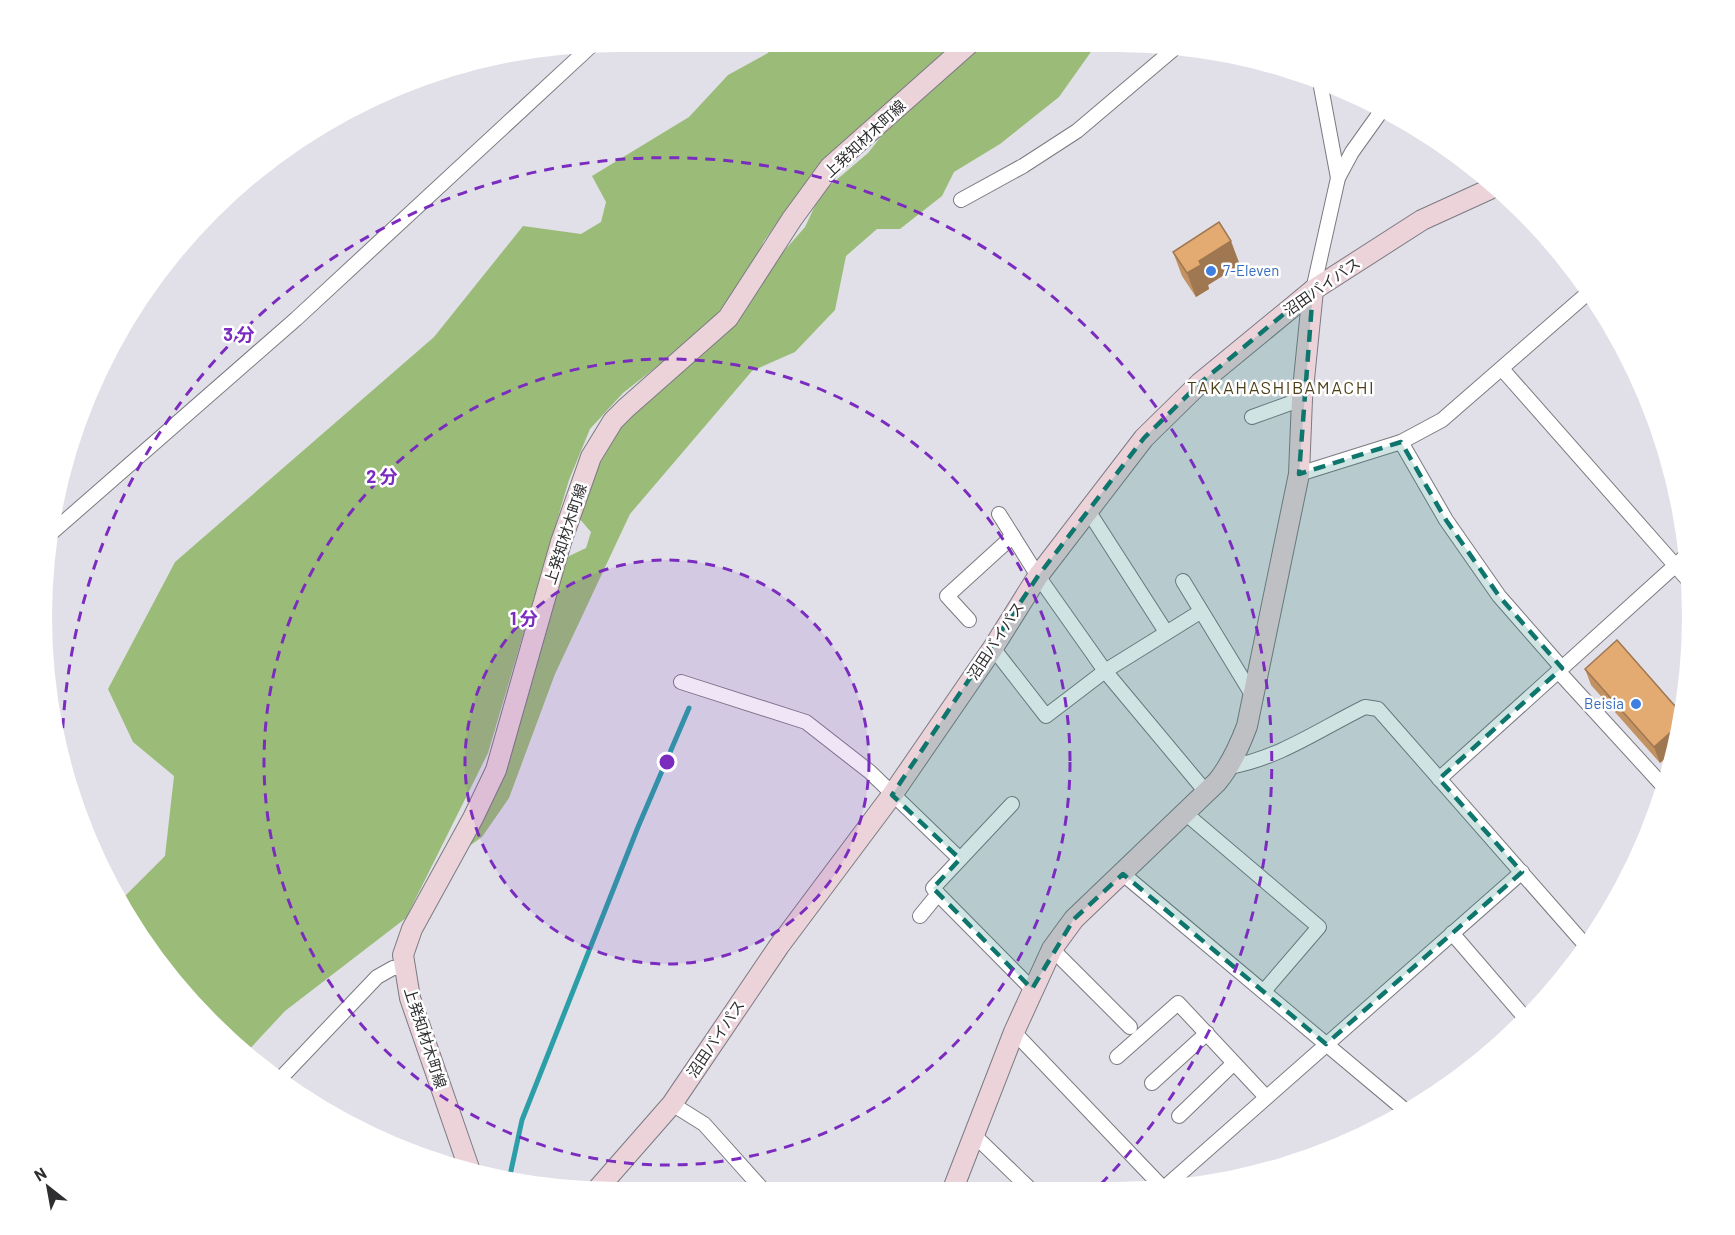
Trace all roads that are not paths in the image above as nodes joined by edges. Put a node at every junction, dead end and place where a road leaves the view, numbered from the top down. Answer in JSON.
{"nodes":[{"id":1,"x":960,"y":52,"type":"edge"},
{"id":2,"x":582,"y":54,"type":"edge"},
{"id":3,"x":1167,"y":55,"type":"edge"},
{"id":4,"x":1322,"y":91,"type":"edge"},
{"id":5,"x":1377,"y":116,"type":"edge"},
{"id":6,"x":1338,"y":178,"type":"junction"},
{"id":7,"x":1487,"y":190,"type":"edge"},
{"id":8,"x":961,"y":200,"type":"dead end"},
{"id":9,"x":1313,"y":290,"type":"junction"},
{"id":10,"x":1583,"y":298,"type":"edge"},
{"id":11,"x":1502,"y":369,"type":"junction"},
{"id":12,"x":1302,"y":399,"type":"junction"},
{"id":13,"x":1252,"y":417,"type":"dead end"},
{"id":14,"x":1401,"y":442,"type":"junction"},
{"id":15,"x":1299,"y":474,"type":"junction"},
{"id":16,"x":1087,"y":509,"type":"junction"},
{"id":17,"x":999,"y":514,"type":"dead end"},
{"id":18,"x":60,"y":525,"type":"edge"},
{"id":19,"x":1013,"y":536,"type":"junction"},
{"id":20,"x":1679,"y":562,"type":"edge"},
{"id":21,"x":1676,"y":565,"type":"junction"},
{"id":22,"x":1680,"y":570,"type":"edge"},
{"id":23,"x":1038,"y":576,"type":"junction"},
{"id":24,"x":1183,"y":581,"type":"dead end"},
{"id":25,"x":1200,"y":612,"type":"junction"},
{"id":26,"x":969,"y":620,"type":"dead end"},
{"id":27,"x":1166,"y":632,"type":"junction"},
{"id":28,"x":993,"y":648,"type":"junction"},
{"id":29,"x":1105,"y":670,"type":"junction"},
{"id":30,"x":1560,"y":670,"type":"junction"},
{"id":31,"x":681,"y":682,"type":"dead end"},
{"id":32,"x":1252,"y":696,"type":"junction"},
{"id":33,"x":1229,"y":767,"type":"junction"},
{"id":34,"x":1439,"y":778,"type":"junction"},
{"id":35,"x":1658,"y":781,"type":"edge"},
{"id":36,"x":1206,"y":792,"type":"junction"},
{"id":37,"x":892,"y":795,"type":"junction"},
{"id":38,"x":1012,"y":804,"type":"dead end"},
{"id":39,"x":1185,"y":813,"type":"junction"},
{"id":40,"x":960,"y":859,"type":"junction"},
{"id":41,"x":1522,"y":872,"type":"junction"},
{"id":42,"x":1123,"y":874,"type":"junction"},
{"id":43,"x":938,"y":894,"type":"junction"},
{"id":44,"x":920,"y":916,"type":"dead end"},
{"id":45,"x":1452,"y":933,"type":"junction"},
{"id":46,"x":1581,"y":940,"type":"edge"},
{"id":47,"x":1052,"y":949,"type":"junction"},
{"id":48,"x":404,"y":968,"type":"junction"},
{"id":49,"x":1032,"y":989,"type":"junction"},
{"id":50,"x":1264,"y":991,"type":"junction"},
{"id":51,"x":1521,"y":1013,"type":"edge"},
{"id":52,"x":1130,"y":1027,"type":"dead end"},
{"id":53,"x":1014,"y":1032,"type":"junction"},
{"id":54,"x":1206,"y":1033,"type":"junction"},
{"id":55,"x":1326,"y":1044,"type":"junction"},
{"id":56,"x":1117,"y":1057,"type":"dead end"},
{"id":57,"x":1234,"y":1063,"type":"junction"},
{"id":58,"x":284,"y":1073,"type":"edge"},
{"id":59,"x":1152,"y":1083,"type":"dead end"},
{"id":60,"x":1266,"y":1097,"type":"junction"},
{"id":61,"x":672,"y":1104,"type":"junction"},
{"id":62,"x":1401,"y":1107,"type":"edge"},
{"id":63,"x":1179,"y":1116,"type":"dead end"},
{"id":64,"x":975,"y":1136,"type":"junction"},
{"id":65,"x":465,"y":1161,"type":"edge"},
{"id":66,"x":1173,"y":1179,"type":"edge"},
{"id":67,"x":1156,"y":1181,"type":"edge"},
{"id":68,"x":604,"y":1182,"type":"edge"},
{"id":69,"x":756,"y":1182,"type":"edge"},
{"id":70,"x":956,"y":1182,"type":"edge"},
{"id":71,"x":1023,"y":1182,"type":"edge"}],
"edges":[{"from":1,"to":48,"type":"street","name":"上発知材木町線"},
{"from":2,"to":18,"type":"street"},
{"from":3,"to":8,"type":"street"},
{"from":4,"to":6,"type":"street"},
{"from":5,"to":6,"type":"street"},
{"from":6,"to":9,"type":"street"},
{"from":7,"to":9,"type":"street","name":"沼田バイパス"},
{"from":9,"to":12,"type":"street"},
{"from":9,"to":16,"type":"street","name":"沼田バイパス"},
{"from":10,"to":11,"type":"street"},
{"from":11,"to":14,"type":"street"},
{"from":11,"to":21,"type":"street"},
{"from":12,"to":13,"type":"street"},
{"from":12,"to":15,"type":"street"},
{"from":14,"to":15,"type":"street"},
{"from":14,"to":30,"type":"street"},
{"from":15,"to":32,"type":"street"},
{"from":16,"to":23,"type":"street","name":"沼田バイパス"},
{"from":16,"to":27,"type":"street"},
{"from":17,"to":19,"type":"street"},
{"from":19,"to":23,"type":"street"},
{"from":19,"to":26,"type":"street"},
{"from":20,"to":21,"type":"street"},
{"from":21,"to":22,"type":"street"},
{"from":21,"to":30,"type":"street"},
{"from":23,"to":28,"type":"street","name":"沼田バイパス"},
{"from":23,"to":29,"type":"street"},
{"from":24,"to":25,"type":"street"},
{"from":25,"to":27,"type":"street"},
{"from":25,"to":32,"type":"street"},
{"from":27,"to":29,"type":"street"},
{"from":28,"to":29,"type":"street"},
{"from":28,"to":37,"type":"street","name":"沼田バイパス"},
{"from":29,"to":36,"type":"street"},
{"from":30,"to":34,"type":"street"},
{"from":30,"to":35,"type":"street"},
{"from":31,"to":37,"type":"street"},
{"from":32,"to":33,"type":"street"},
{"from":33,"to":34,"type":"street"},
{"from":33,"to":36,"type":"street"},
{"from":34,"to":41,"type":"street"},
{"from":36,"to":39,"type":"street"},
{"from":37,"to":40,"type":"street"},
{"from":37,"to":61,"type":"street","name":"沼田バイパス"},
{"from":38,"to":40,"type":"street"},
{"from":39,"to":42,"type":"street"},
{"from":39,"to":50,"type":"street"},
{"from":40,"to":43,"type":"street"},
{"from":41,"to":45,"type":"street"},
{"from":41,"to":46,"type":"street"},
{"from":42,"to":47,"type":"street"},
{"from":42,"to":50,"type":"street"},
{"from":43,"to":44,"type":"street"},
{"from":43,"to":49,"type":"street"},
{"from":45,"to":51,"type":"street"},
{"from":45,"to":55,"type":"street"},
{"from":47,"to":49,"type":"street"},
{"from":47,"to":52,"type":"street"},
{"from":48,"to":58,"type":"street"},
{"from":48,"to":65,"type":"street","name":"上発知材木町線"},
{"from":49,"to":53,"type":"street"},
{"from":50,"to":55,"type":"street"},
{"from":53,"to":64,"type":"street"},
{"from":53,"to":67,"type":"street"},
{"from":54,"to":56,"type":"street"},
{"from":54,"to":57,"type":"street"},
{"from":54,"to":59,"type":"street"},
{"from":55,"to":60,"type":"street"},
{"from":55,"to":62,"type":"street"},
{"from":57,"to":60,"type":"street"},
{"from":57,"to":63,"type":"street"},
{"from":60,"to":66,"type":"street"},
{"from":61,"to":68,"type":"street","name":"沼田バイパス"},
{"from":61,"to":69,"type":"street"},
{"from":64,"to":70,"type":"street"},
{"from":64,"to":71,"type":"street"}]}
